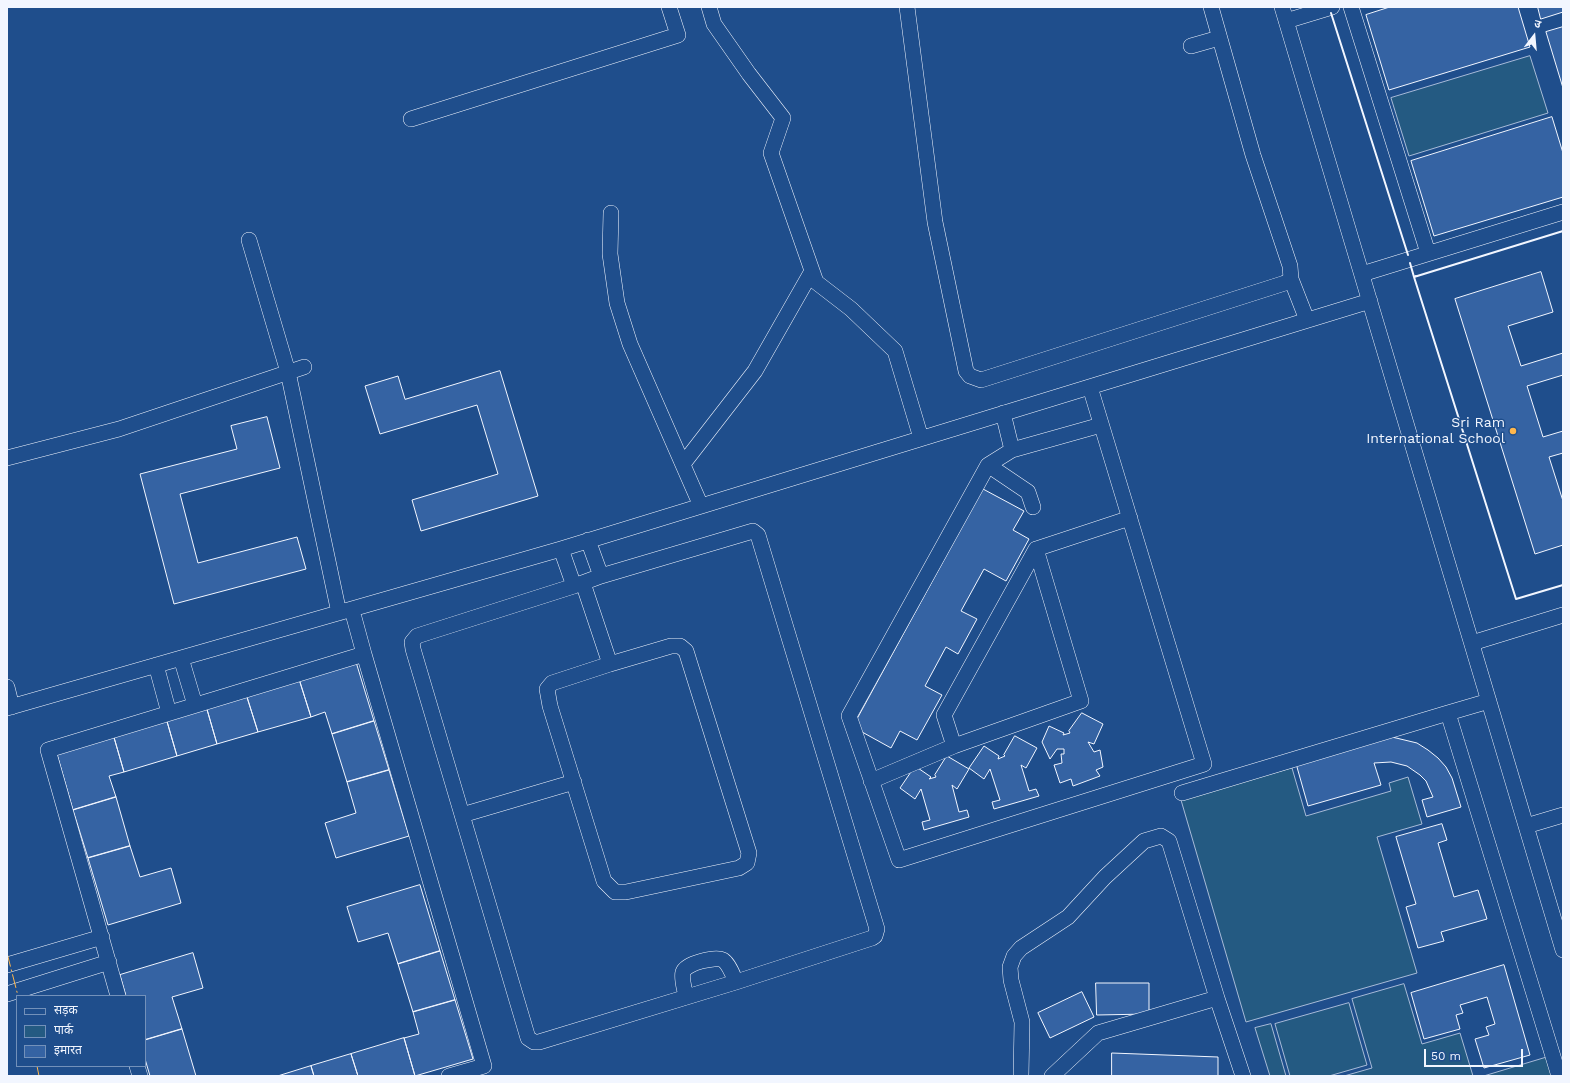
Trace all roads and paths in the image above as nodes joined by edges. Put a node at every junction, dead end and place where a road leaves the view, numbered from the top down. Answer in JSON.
{"nodes":[{"id":1,"x":669,"y":7,"type":"edge"},
{"id":2,"x":709,"y":7,"type":"edge"},
{"id":3,"x":907,"y":7,"type":"edge"},
{"id":4,"x":1210,"y":7,"type":"edge"},
{"id":5,"x":1332,"y":7,"type":"edge"},
{"id":6,"x":1351,"y":7,"type":"edge"},
{"id":7,"x":1284,"y":14,"type":"edge"},
{"id":8,"x":1219,"y":38,"type":"junction"},
{"id":9,"x":1191,"y":46,"type":"dead end"},
{"id":10,"x":410,"y":119,"type":"dead end"},
{"id":11,"x":1563,"y":212,"type":"edge"},
{"id":12,"x":611,"y":213,"type":"dead end"},
{"id":13,"x":249,"y":240,"type":"dead end"},
{"id":14,"x":1428,"y":253,"type":"junction"},
{"id":15,"x":812,"y":271,"type":"junction"},
{"id":16,"x":1362,"y":274,"type":"junction"},
{"id":17,"x":1291,"y":279,"type":"junction"},
{"id":18,"x":1370,"y":301,"type":"junction"},
{"id":19,"x":1307,"y":320,"type":"junction"},
{"id":20,"x":304,"y":367,"type":"dead end"},
{"id":21,"x":288,"y":372,"type":"junction"},
{"id":22,"x":1090,"y":386,"type":"junction"},
{"id":23,"x":1003,"y":413,"type":"junction"},
{"id":24,"x":1101,"y":425,"type":"junction"},
{"id":25,"x":921,"y":438,"type":"junction"},
{"id":26,"x":1012,"y":450,"type":"junction"},
{"id":27,"x":7,"y":458,"type":"edge"},
{"id":28,"x":683,"y":464,"type":"junction"},
{"id":29,"x":988,"y":465,"type":"junction"},
{"id":30,"x":701,"y":506,"type":"junction"},
{"id":31,"x":1033,"y":508,"type":"dead end"},
{"id":32,"x":1130,"y":518,"type":"junction"},
{"id":33,"x":588,"y":540,"type":"junction"},
{"id":34,"x":561,"y":549,"type":"junction"},
{"id":35,"x":1036,"y":549,"type":"junction"},
{"id":36,"x":601,"y":576,"type":"junction"},
{"id":37,"x":576,"y":582,"type":"junction"},
{"id":38,"x":346,"y":611,"type":"junction"},
{"id":39,"x":1563,"y":615,"type":"edge"},
{"id":40,"x":1472,"y":643,"type":"junction"},
{"id":41,"x":364,"y":654,"type":"junction"},
{"id":42,"x":181,"y":658,"type":"junction"},
{"id":43,"x":610,"y":664,"type":"junction"},
{"id":44,"x":156,"y":665,"type":"junction"},
{"id":45,"x":7,"y":687,"type":"edge"},
{"id":46,"x":1489,"y":701,"type":"junction"},
{"id":47,"x":195,"y":705,"type":"junction"},
{"id":48,"x":10,"y":708,"type":"edge"},
{"id":49,"x":169,"y":713,"type":"junction"},
{"id":50,"x":1448,"y":713,"type":"junction"},
{"id":51,"x":954,"y":746,"type":"junction"},
{"id":52,"x":871,"y":781,"type":"junction"},
{"id":53,"x":574,"y":782,"type":"junction"},
{"id":54,"x":1182,"y":793,"type":"dead end"},
{"id":55,"x":1563,"y":814,"type":"edge"},
{"id":56,"x":462,"y":815,"type":"junction"},
{"id":57,"x":1526,"y":826,"type":"junction"},
{"id":58,"x":102,"y":937,"type":"junction"},
{"id":59,"x":1563,"y":950,"type":"edge"},
{"id":60,"x":109,"y":962,"type":"junction"},
{"id":61,"x":7,"y":965,"type":"edge"},
{"id":62,"x":736,"y":982,"type":"junction"},
{"id":63,"x":7,"y":994,"type":"edge"},
{"id":64,"x":118,"y":995,"type":"edge"},
{"id":65,"x":686,"y":997,"type":"junction"},
{"id":66,"x":1218,"y":998,"type":"junction"},
{"id":67,"x":449,"y":1076,"type":"edge"},
{"id":68,"x":1021,"y":1076,"type":"edge"},
{"id":69,"x":1052,"y":1076,"type":"edge"},
{"id":70,"x":1243,"y":1076,"type":"edge"},
{"id":71,"x":1559,"y":1076,"type":"edge"}],
"edges":[{"from":1,"to":10,"type":"street"},
{"from":2,"to":15,"type":"street"},
{"from":3,"to":17,"type":"street"},
{"from":4,"to":8,"type":"street"},
{"from":5,"to":7,"type":"street"},
{"from":6,"to":14,"type":"street"},
{"from":7,"to":16,"type":"street"},
{"from":8,"to":9,"type":"street"},
{"from":8,"to":17,"type":"street"},
{"from":11,"to":14,"type":"street"},
{"from":12,"to":28,"type":"street"},
{"from":13,"to":21,"type":"street"},
{"from":14,"to":16,"type":"street"},
{"from":15,"to":25,"type":"street"},
{"from":15,"to":28,"type":"street"},
{"from":16,"to":18,"type":"street"},
{"from":17,"to":19,"type":"street"},
{"from":18,"to":19,"type":"street"},
{"from":18,"to":40,"type":"street"},
{"from":19,"to":22,"type":"street"},
{"from":20,"to":21,"type":"street"},
{"from":21,"to":27,"type":"street"},
{"from":21,"to":38,"type":"street"},
{"from":22,"to":23,"type":"street"},
{"from":22,"to":24,"type":"street"},
{"from":23,"to":25,"type":"street"},
{"from":23,"to":26,"type":"street"},
{"from":24,"to":26,"type":"street"},
{"from":24,"to":32,"type":"street"},
{"from":25,"to":30,"type":"street"},
{"from":26,"to":29,"type":"street"},
{"from":28,"to":30,"type":"street"},
{"from":29,"to":31,"type":"street"},
{"from":29,"to":52,"type":"street"},
{"from":30,"to":33,"type":"street"},
{"from":32,"to":35,"type":"street"},
{"from":32,"to":52,"type":"street"},
{"from":33,"to":34,"type":"street"},
{"from":33,"to":36,"type":"street"},
{"from":34,"to":37,"type":"street"},
{"from":34,"to":38,"type":"street"},
{"from":35,"to":51,"type":"street"},
{"from":35,"to":51,"type":"street"},
{"from":36,"to":37,"type":"street"},
{"from":36,"to":62,"type":"street"},
{"from":37,"to":43,"type":"street"},
{"from":37,"to":56,"type":"street"},
{"from":38,"to":41,"type":"street"},
{"from":38,"to":42,"type":"street"},
{"from":39,"to":40,"type":"street"},
{"from":40,"to":46,"type":"street"},
{"from":41,"to":47,"type":"street"},
{"from":41,"to":67,"type":"street"},
{"from":42,"to":44,"type":"street"},
{"from":42,"to":47,"type":"street"},
{"from":43,"to":53,"type":"street"},
{"from":43,"to":53,"type":"street"},
{"from":44,"to":48,"type":"street"},
{"from":44,"to":49,"type":"street"},
{"from":45,"to":48,"type":"street"},
{"from":46,"to":50,"type":"street"},
{"from":46,"to":57,"type":"street"},
{"from":47,"to":49,"type":"street"},
{"from":49,"to":58,"type":"street"},
{"from":50,"to":54,"type":"street"},
{"from":50,"to":71,"type":"street"},
{"from":51,"to":52,"type":"street"},
{"from":53,"to":56,"type":"street"},
{"from":55,"to":57,"type":"street"},
{"from":56,"to":65,"type":"street"},
{"from":57,"to":59,"type":"street"},
{"from":58,"to":60,"type":"street"},
{"from":58,"to":61,"type":"street"},
{"from":60,"to":63,"type":"street"},
{"from":60,"to":64,"type":"street"},
{"from":62,"to":65,"type":"street"},
{"from":62,"to":65,"type":"street"},
{"from":66,"to":68,"type":"street"},
{"from":66,"to":69,"type":"street"},
{"from":66,"to":70,"type":"street"}]}
